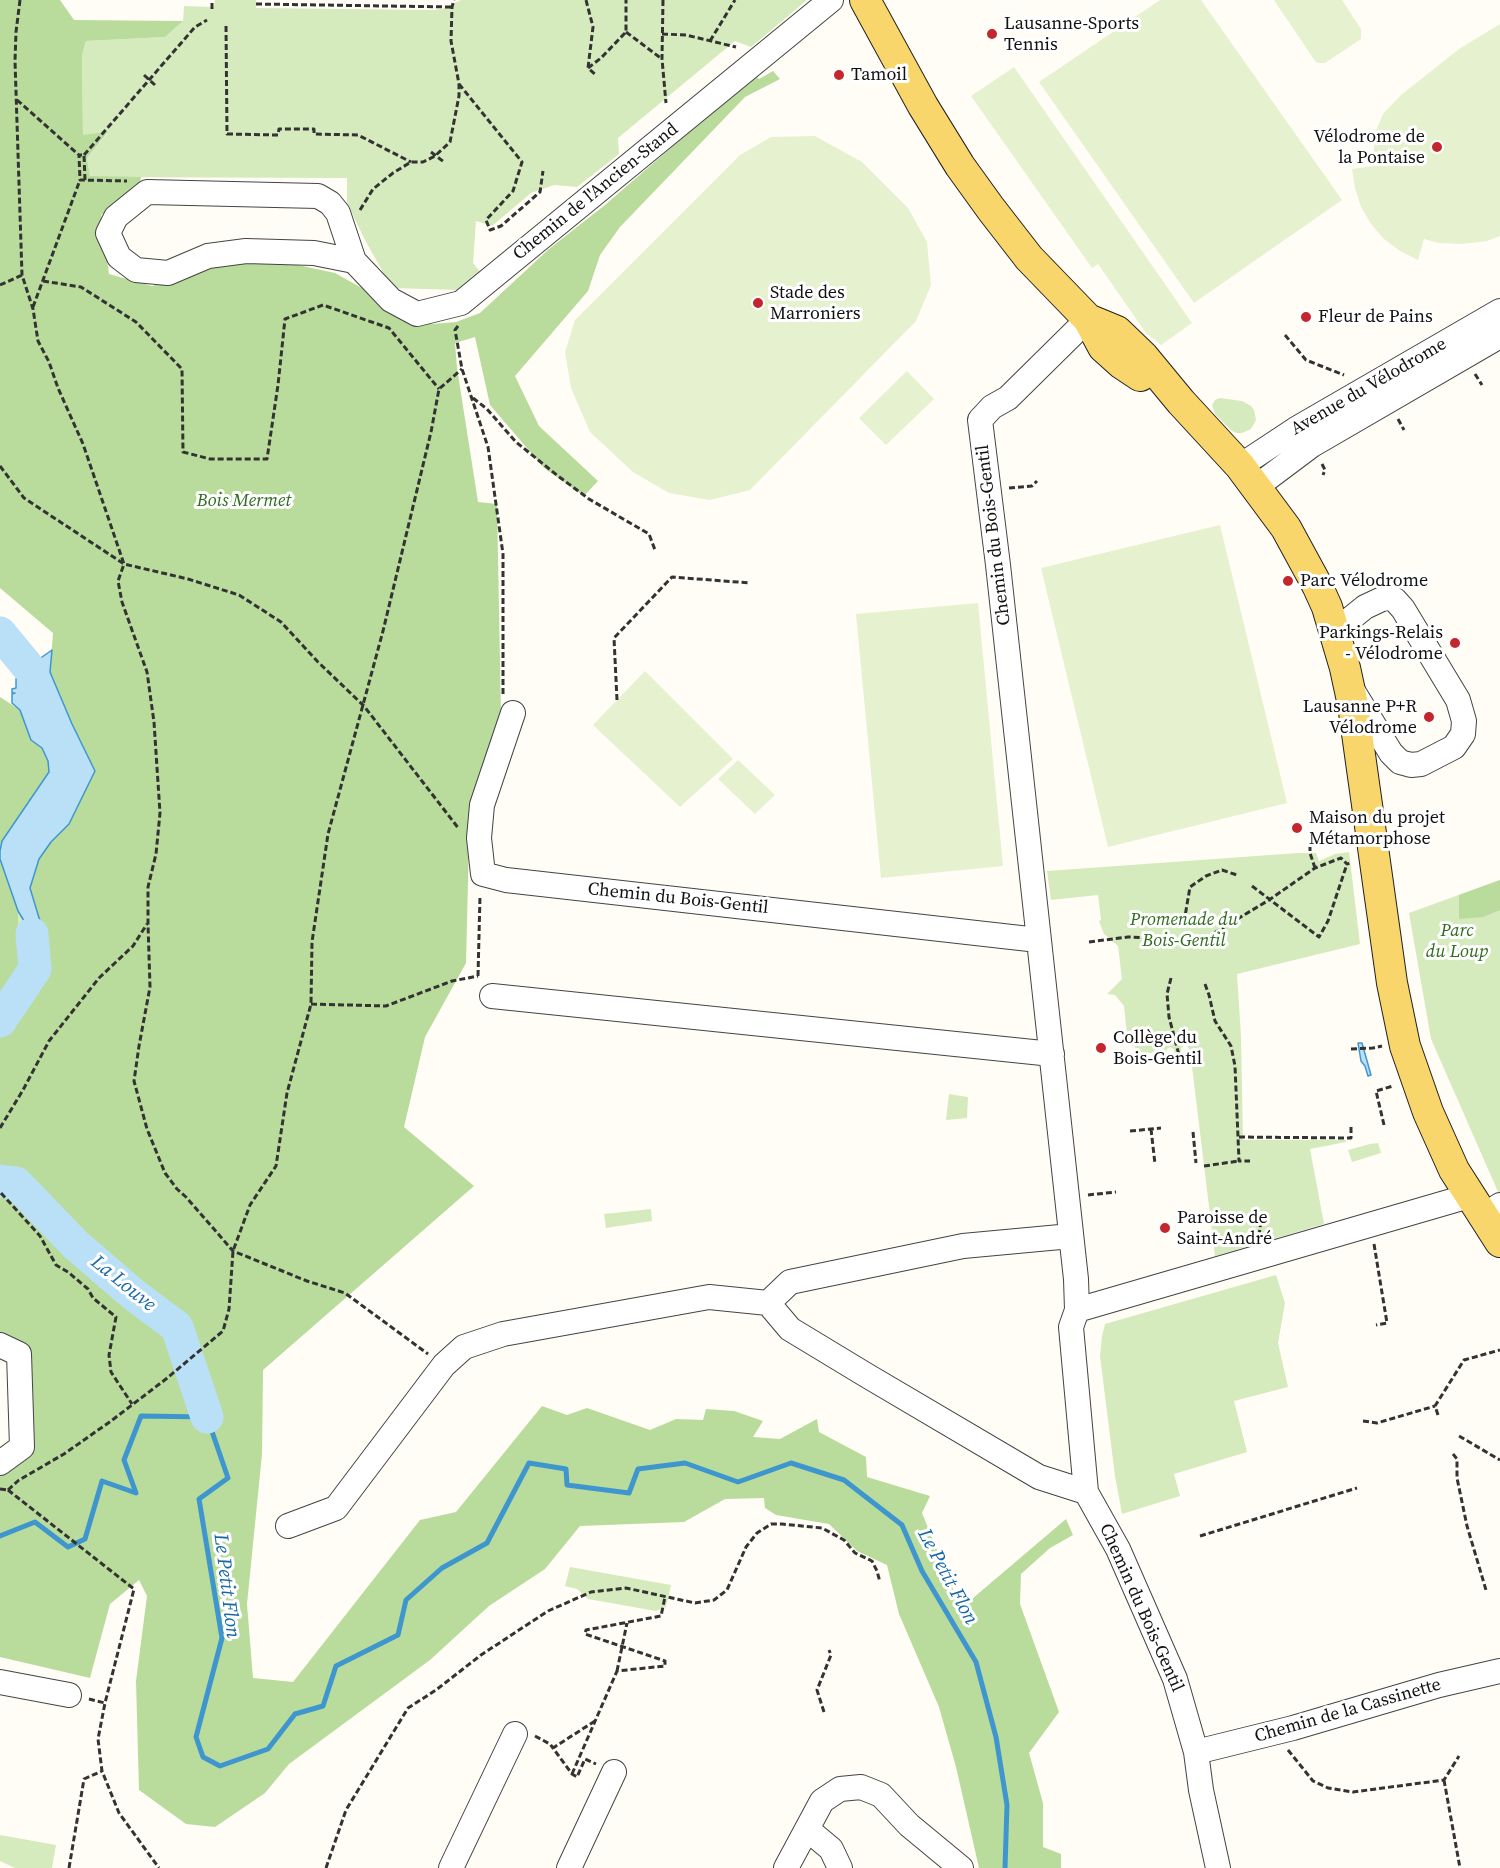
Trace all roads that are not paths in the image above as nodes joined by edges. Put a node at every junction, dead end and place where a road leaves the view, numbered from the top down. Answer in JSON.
{"nodes":[{"id":1,"x":831,"y":0,"type":"edge"},
{"id":2,"x":865,"y":0,"type":"edge"},
{"id":3,"x":354,"y":261,"type":"junction"},
{"id":4,"x":1500,"y":311,"type":"edge"},
{"id":5,"x":1088,"y":319,"type":"junction"},
{"id":6,"x":1500,"y":336,"type":"edge"},
{"id":7,"x":1248,"y":476,"type":"junction"},
{"id":8,"x":1334,"y":632,"type":"junction"},
{"id":9,"x":1349,"y":685,"type":"junction"},
{"id":10,"x":513,"y":713,"type":"road end"},
{"id":11,"x":1039,"y":944,"type":"junction"},
{"id":12,"x":492,"y":996,"type":"road end"},
{"id":13,"x":1052,"y":1054,"type":"junction"},
{"id":14,"x":1484,"y":1206,"type":"edge"},
{"id":15,"x":1071,"y":1236,"type":"junction"},
{"id":16,"x":1500,"y":1242,"type":"edge"},
{"id":17,"x":768,"y":1303,"type":"junction"},
{"id":18,"x":1077,"y":1310,"type":"junction"},
{"id":19,"x":0,"y":1345,"type":"edge"},
{"id":20,"x":0,"y":1463,"type":"edge"},
{"id":21,"x":1086,"y":1492,"type":"junction"},
{"id":22,"x":288,"y":1526,"type":"dead end"},
{"id":23,"x":1500,"y":1671,"type":"edge"},
{"id":24,"x":0,"y":1682,"type":"edge"},
{"id":25,"x":69,"y":1695,"type":"dead end"},
{"id":26,"x":525,"y":1735,"type":"road end"},
{"id":27,"x":1196,"y":1752,"type":"junction"},
{"id":28,"x":614,"y":1772,"type":"dead end"},
{"id":29,"x":807,"y":1829,"type":"junction"},
{"id":30,"x":786,"y":1861,"type":"edge"},
{"id":31,"x":451,"y":1868,"type":"edge"},
{"id":32,"x":569,"y":1868,"type":"edge"},
{"id":33,"x":840,"y":1868,"type":"edge"},
{"id":34,"x":961,"y":1868,"type":"edge"},
{"id":35,"x":1218,"y":1868,"type":"edge"}],
"edges":[{"from":1,"to":3,"type":"street","name":"Chemin de l'Ancien-Stand"},
{"from":2,"to":5,"type":"main road"},
{"from":3,"to":3,"type":"street","name":"Chemin de l'Ancien-Stand"},
{"from":4,"to":7,"type":"street","name":"Avenue du Vélodrome"},
{"from":5,"to":7,"type":"main road"},
{"from":5,"to":11,"type":"street","name":"Chemin du Bois-Gentil"},
{"from":6,"to":7,"type":"street","name":"Avenue du Vélodrome"},
{"from":7,"to":8,"type":"main road"},
{"from":8,"to":9,"type":"main road"},
{"from":8,"to":9,"type":"street"},
{"from":9,"to":14,"type":"main road"},
{"from":10,"to":11,"type":"street","name":"Chemin du Bois-Gentil"},
{"from":11,"to":13,"type":"street","name":"Chemin du Bois-Gentil"},
{"from":12,"to":13,"type":"street"},
{"from":13,"to":15,"type":"street","name":"Chemin du Bois-Gentil"},
{"from":14,"to":16,"type":"main road"},
{"from":14,"to":18,"type":"street"},
{"from":15,"to":17,"type":"street"},
{"from":15,"to":18,"type":"street","name":"Chemin du Bois-Gentil"},
{"from":17,"to":21,"type":"street"},
{"from":17,"to":22,"type":"street"},
{"from":18,"to":21,"type":"street","name":"Chemin du Bois-Gentil"},
{"from":19,"to":20,"type":"street"},
{"from":21,"to":27,"type":"street","name":"Chemin du Bois-Gentil"},
{"from":23,"to":27,"type":"street","name":"Chemin de la Cassinette"},
{"from":24,"to":25,"type":"street"},
{"from":26,"to":31,"type":"street"},
{"from":27,"to":35,"type":"street","name":"Chemin du Bois-Gentil"},
{"from":28,"to":32,"type":"street"},
{"from":29,"to":30,"type":"street"},
{"from":29,"to":33,"type":"street"},
{"from":29,"to":34,"type":"street"}]}
